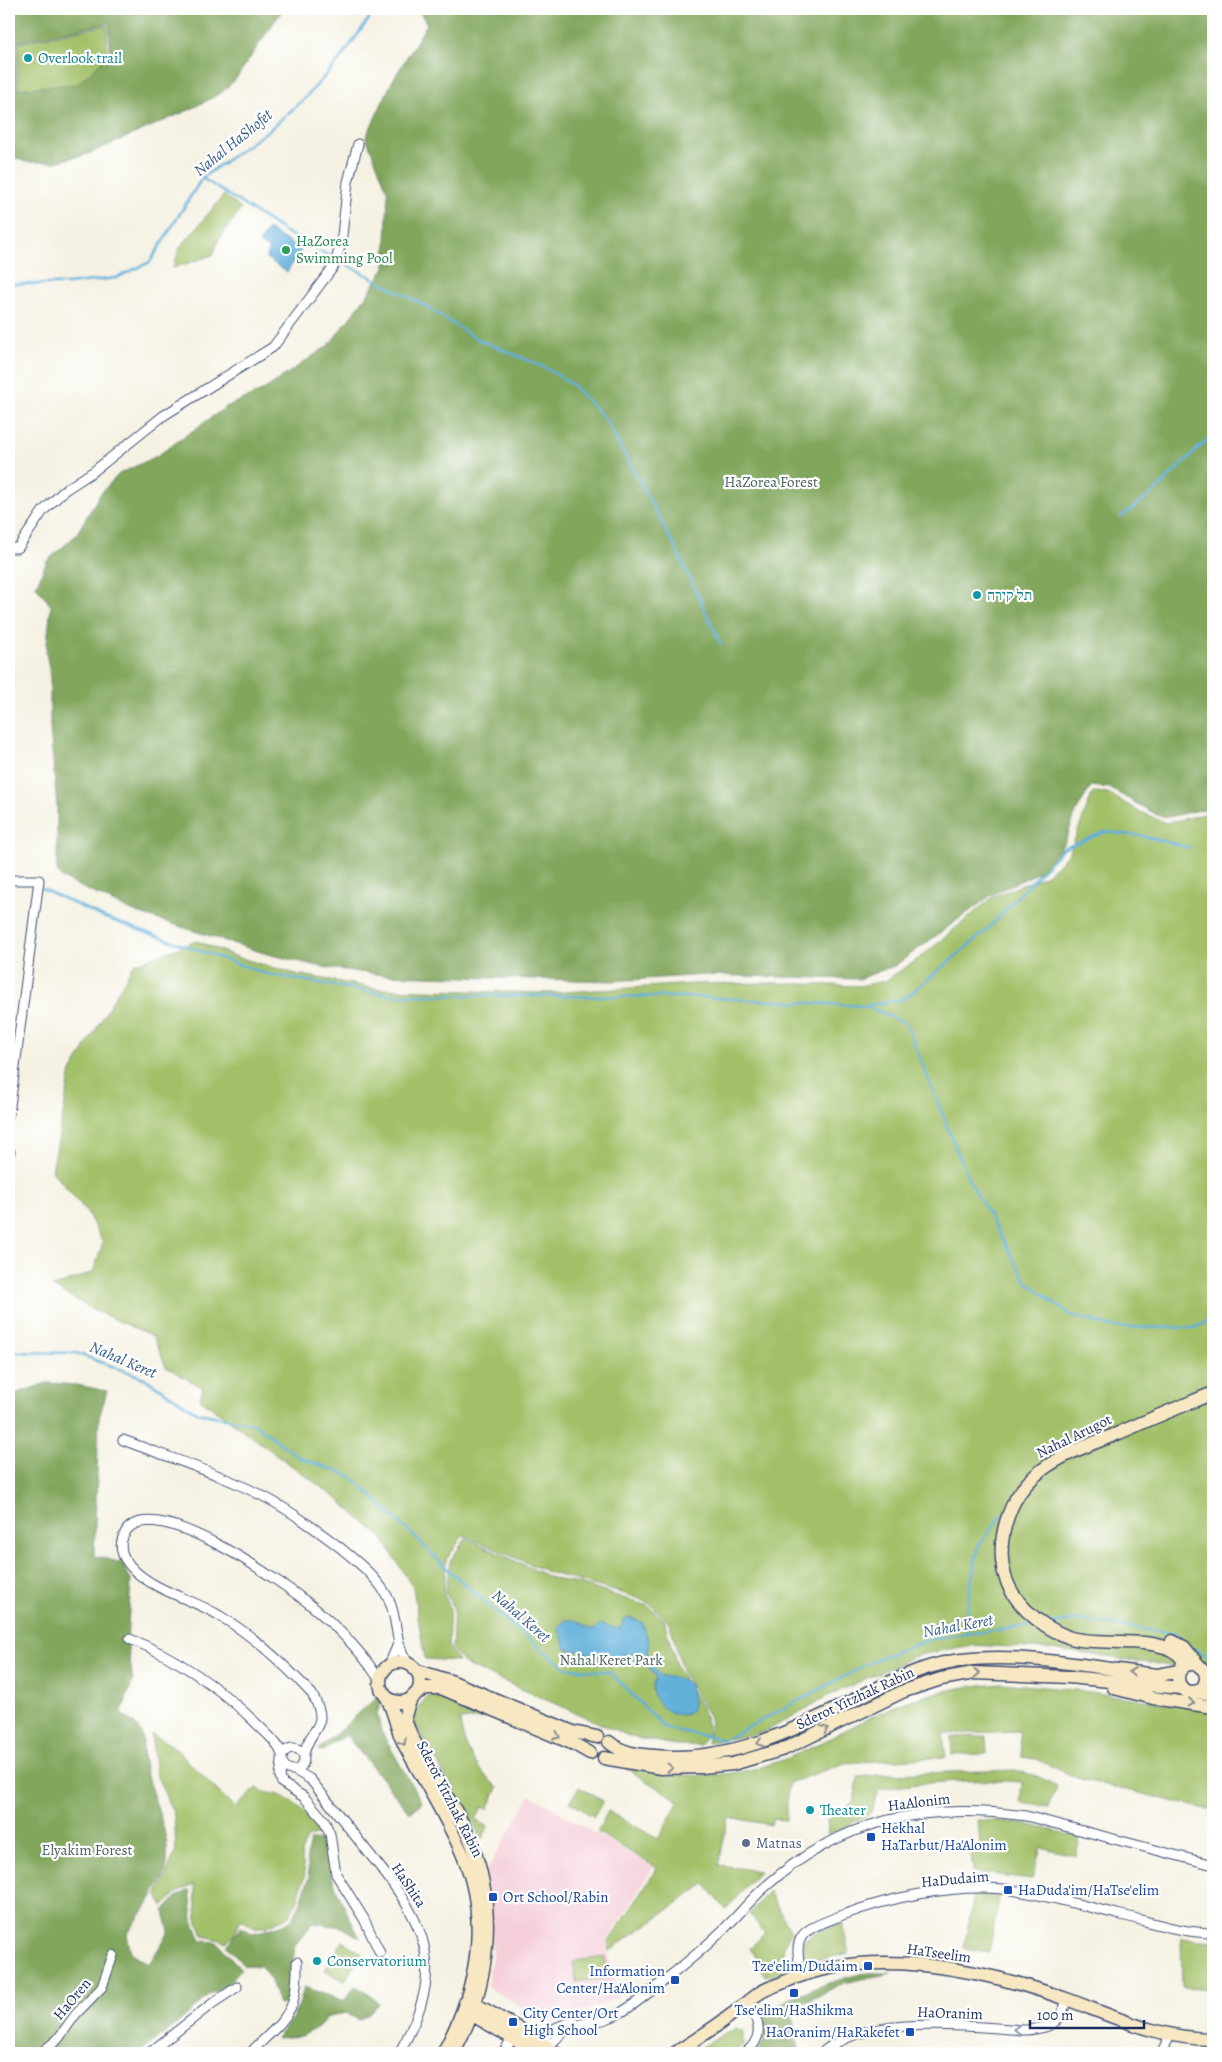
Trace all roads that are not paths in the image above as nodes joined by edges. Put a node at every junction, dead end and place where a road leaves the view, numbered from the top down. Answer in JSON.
{"nodes":[{"id":1,"x":358,"y":144,"type":"dead end"},
{"id":2,"x":9,"y":548,"type":"edge"},
{"id":3,"x":9,"y":880,"type":"edge"},
{"id":4,"x":9,"y":1114,"type":"edge"},
{"id":5,"x":1213,"y":1393,"type":"edge"},
{"id":6,"x":1213,"y":1401,"type":"edge"},
{"id":7,"x":123,"y":1440,"type":"dead end"},
{"id":8,"x":130,"y":1639,"type":"dead end"},
{"id":9,"x":399,"y":1642,"type":"junction"},
{"id":10,"x":366,"y":1658,"type":"junction"},
{"id":11,"x":388,"y":1666,"type":"junction"},
{"id":12,"x":413,"y":1667,"type":"junction"},
{"id":13,"x":1181,"y":1669,"type":"junction"},
{"id":14,"x":1206,"y":1674,"type":"edge"},
{"id":15,"x":1058,"y":1677,"type":"junction"},
{"id":16,"x":380,"y":1681,"type":"junction"},
{"id":17,"x":1181,"y":1688,"type":"junction"},
{"id":18,"x":1194,"y":1692,"type":"junction"},
{"id":19,"x":1213,"y":1694,"type":"edge"},
{"id":20,"x":386,"y":1696,"type":"junction"},
{"id":21,"x":414,"y":1696,"type":"junction"},
{"id":22,"x":1213,"y":1707,"type":"edge"},
{"id":23,"x":597,"y":1737,"type":"junction"},
{"id":24,"x":310,"y":1740,"type":"junction"},
{"id":25,"x":609,"y":1742,"type":"junction"},
{"id":26,"x":293,"y":1748,"type":"junction"},
{"id":27,"x":590,"y":1753,"type":"junction"},
{"id":28,"x":281,"y":1755,"type":"junction"},
{"id":29,"x":304,"y":1758,"type":"junction"},
{"id":30,"x":604,"y":1758,"type":"junction"},
{"id":31,"x":293,"y":1770,"type":"junction"},
{"id":32,"x":310,"y":1779,"type":"junction"},
{"id":33,"x":291,"y":1789,"type":"junction"},
{"id":34,"x":1213,"y":1865,"type":"edge"},
{"id":35,"x":1213,"y":1934,"type":"edge"},
{"id":36,"x":380,"y":1953,"type":"dead end"},
{"id":37,"x":113,"y":1955,"type":"dead end"},
{"id":38,"x":297,"y":1962,"type":"dead end"},
{"id":39,"x":802,"y":1974,"type":"junction"},
{"id":40,"x":237,"y":1987,"type":"dead end"},
{"id":41,"x":480,"y":1989,"type":"junction"},
{"id":42,"x":1067,"y":2000,"type":"junction"},
{"id":43,"x":749,"y":2002,"type":"junction"},
{"id":44,"x":471,"y":2008,"type":"junction"},
{"id":45,"x":499,"y":2017,"type":"junction"},
{"id":46,"x":1170,"y":2036,"type":"junction"},
{"id":47,"x":512,"y":2038,"type":"junction"},
{"id":48,"x":1213,"y":2039,"type":"edge"},
{"id":49,"x":544,"y":2051,"type":"edge"},
{"id":50,"x":41,"y":2053,"type":"edge"},
{"id":51,"x":149,"y":2053,"type":"edge"},
{"id":52,"x":250,"y":2053,"type":"edge"},
{"id":53,"x":399,"y":2053,"type":"edge"},
{"id":54,"x":443,"y":2053,"type":"edge"},
{"id":55,"x":453,"y":2053,"type":"edge"},
{"id":56,"x":503,"y":2053,"type":"edge"},
{"id":57,"x":675,"y":2053,"type":"edge"},
{"id":58,"x":745,"y":2053,"type":"edge"},
{"id":59,"x":822,"y":2053,"type":"edge"},
{"id":60,"x":1161,"y":2053,"type":"edge"}],
"edges":[{"from":1,"to":2,"type":"street"},
{"from":3,"to":4,"type":"street"},
{"from":5,"to":13,"type":"main road","name":"Nahal Arugot"},
{"from":6,"to":14,"type":"main road","name":"Nahal Arugot"},
{"from":7,"to":9,"type":"street"},
{"from":8,"to":28,"type":"street"},
{"from":9,"to":11,"type":"street"},
{"from":9,"to":12,"type":"street"},
{"from":10,"to":11,"type":"street"},
{"from":10,"to":16,"type":"street"},
{"from":10,"to":24,"type":"street"},
{"from":11,"to":12,"type":"main road"},
{"from":11,"to":16,"type":"main road"},
{"from":12,"to":21,"type":"main road"},
{"from":12,"to":23,"type":"main road"},
{"from":13,"to":14,"type":"main road"},
{"from":13,"to":17,"type":"main road"},
{"from":13,"to":25,"type":"main road","name":"Sderot Yitzhak Rabin","one_way":true},
{"from":14,"to":18,"type":"main road"},
{"from":15,"to":17,"type":"main road","name":"Sderot Yitzhak Rabin"},
{"from":15,"to":22,"type":"main road","one_way":true},
{"from":30,"to":15,"type":"main road","name":"Sderot Yitzhak Rabin","one_way":true},
{"from":16,"to":20,"type":"main road"},
{"from":17,"to":18,"type":"main road"},
{"from":18,"to":19,"type":"main road"},
{"from":20,"to":21,"type":"main road"},
{"from":20,"to":44,"type":"main road","name":"Sderot Yitzhak Rabin","one_way":true},
{"from":21,"to":27,"type":"main road","one_way":true},
{"from":21,"to":41,"type":"main road","name":"Sderot Yitzhak Rabin"},
{"from":23,"to":25,"type":"main road"},
{"from":23,"to":27,"type":"main road"},
{"from":24,"to":26,"type":"street"},
{"from":24,"to":29,"type":"street"},
{"from":25,"to":30,"type":"main road"},
{"from":26,"to":28,"type":"street"},
{"from":26,"to":29,"type":"street"},
{"from":27,"to":30,"type":"main road"},
{"from":28,"to":31,"type":"street"},
{"from":28,"to":33,"type":"street"},
{"from":29,"to":31,"type":"street"},
{"from":29,"to":32,"type":"street","name":"HaShita"},
{"from":31,"to":32,"type":"street","name":"HaShita"},
{"from":31,"to":33,"type":"street"},
{"from":32,"to":53,"type":"street","name":"HaShita"},
{"from":33,"to":36,"type":"street"},
{"from":34,"to":49,"type":"street","name":"HaAlonim"},
{"from":35,"to":39,"type":"street","name":"HaDudaim"},
{"from":37,"to":50,"type":"street","name":"HaOren"},
{"from":38,"to":52,"type":"street"},
{"from":39,"to":42,"type":"main road","name":"HaTseelim"},
{"from":39,"to":43,"type":"main road","name":"HaTseelim"},
{"from":40,"to":51,"type":"street"},
{"from":41,"to":44,"type":"main road","name":"Sderot Yitzhak Rabin"},
{"from":41,"to":45,"type":"main road"},
{"from":42,"to":46,"type":"main road","name":"HaTseelim"},
{"from":42,"to":59,"type":"street","name":"HaOranim","one_way":true},
{"from":43,"to":57,"type":"main road","name":"HaTseelim"},
{"from":43,"to":58,"type":"street"},
{"from":44,"to":45,"type":"main road"},
{"from":44,"to":47,"type":"main road"},
{"from":44,"to":54,"type":"main road"},
{"from":44,"to":55,"type":"main road"},
{"from":45,"to":49,"type":"main road"},
{"from":46,"to":48,"type":"main road","name":"HaTseelim"},
{"from":46,"to":60,"type":"street"},
{"from":47,"to":49,"type":"main road"},
{"from":47,"to":56,"type":"street"}]}
